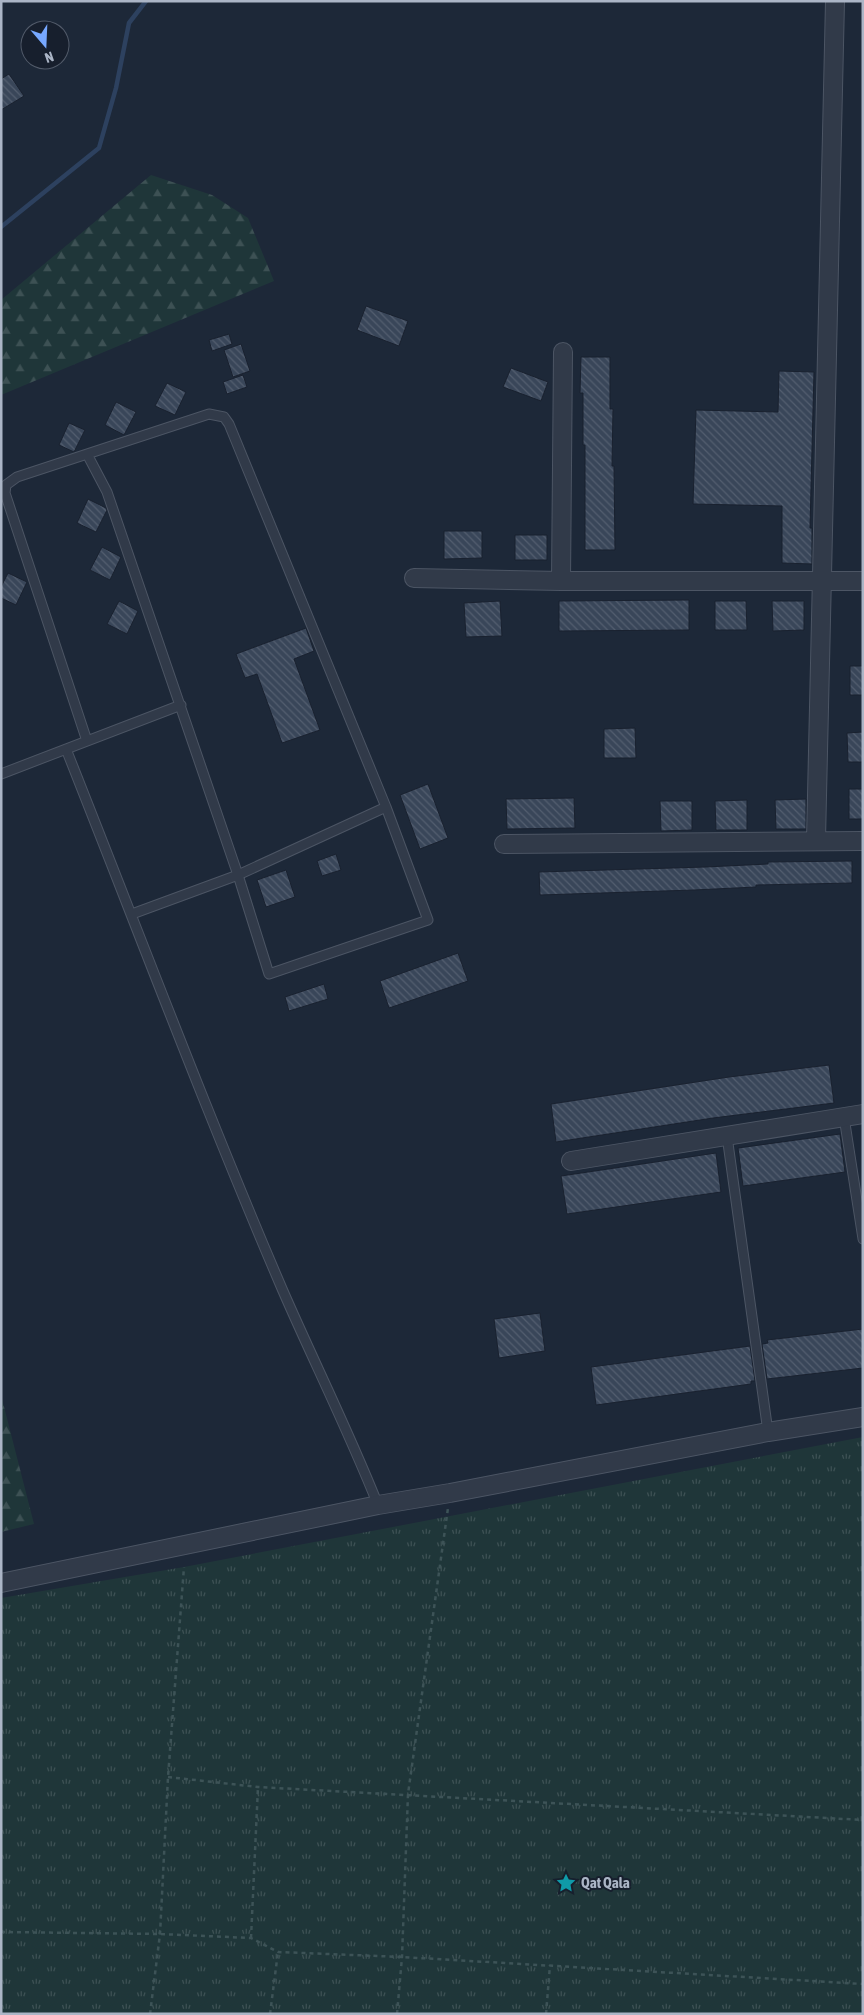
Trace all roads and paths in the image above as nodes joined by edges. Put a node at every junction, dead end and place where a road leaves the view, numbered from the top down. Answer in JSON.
{"nodes":[{"id":1,"x":835,"y":1,"type":"edge"},
{"id":2,"x":563,"y":352,"type":"dead end"},
{"id":3,"x":87,"y":454,"type":"junction"},
{"id":4,"x":414,"y":578,"type":"dead end"},
{"id":5,"x":822,"y":580,"type":"junction"},
{"id":6,"x":561,"y":581,"type":"junction"},
{"id":7,"x":863,"y":581,"type":"edge"},
{"id":8,"x":181,"y":705,"type":"junction"},
{"id":9,"x":87,"y":741,"type":"junction"},
{"id":10,"x":66,"y":749,"type":"junction"},
{"id":11,"x":1,"y":774,"type":"edge"},
{"id":12,"x":386,"y":807,"type":"junction"},
{"id":13,"x":816,"y":840,"type":"junction"},
{"id":14,"x":863,"y":841,"type":"edge"},
{"id":15,"x":504,"y":844,"type":"dead end"},
{"id":16,"x":238,"y":875,"type":"junction"},
{"id":17,"x":132,"y":914,"type":"junction"},
{"id":18,"x":863,"y":1114,"type":"edge"},
{"id":19,"x":844,"y":1117,"type":"junction"},
{"id":20,"x":727,"y":1136,"type":"junction"},
{"id":21,"x":571,"y":1161,"type":"dead end"},
{"id":22,"x":863,"y":1239,"type":"edge"},
{"id":23,"x":863,"y":1417,"type":"edge"},
{"id":24,"x":768,"y":1432,"type":"junction"},
{"id":25,"x":450,"y":1493,"type":"junction"},
{"id":26,"x":378,"y":1505,"type":"junction"},
{"id":27,"x":184,"y":1567,"type":"dead end"},
{"id":28,"x":1,"y":1583,"type":"edge"},
{"id":29,"x":168,"y":1777,"type":"junction"},
{"id":30,"x":258,"y":1787,"type":"junction"},
{"id":31,"x":408,"y":1794,"type":"junction"},
{"id":32,"x":863,"y":1820,"type":"edge"},
{"id":33,"x":1,"y":1932,"type":"edge"},
{"id":34,"x":160,"y":1934,"type":"junction"},
{"id":35,"x":251,"y":1938,"type":"junction"},
{"id":36,"x":278,"y":1952,"type":"junction"},
{"id":37,"x":402,"y":1957,"type":"junction"},
{"id":38,"x":550,"y":1965,"type":"junction"},
{"id":39,"x":863,"y":1984,"type":"edge"},
{"id":40,"x":150,"y":2014,"type":"edge"},
{"id":41,"x":270,"y":2014,"type":"edge"},
{"id":42,"x":398,"y":2014,"type":"edge"},
{"id":43,"x":546,"y":2014,"type":"edge"}],
"edges":[{"from":1,"to":5,"type":"street"},
{"from":2,"to":6,"type":"street"},
{"from":3,"to":8,"type":"lane"},
{"from":3,"to":9,"type":"lane"},
{"from":3,"to":12,"type":"lane"},
{"from":4,"to":6,"type":"street"},
{"from":5,"to":6,"type":"street"},
{"from":5,"to":7,"type":"street"},
{"from":5,"to":13,"type":"street"},
{"from":8,"to":9,"type":"lane"},
{"from":8,"to":16,"type":"lane"},
{"from":9,"to":10,"type":"lane"},
{"from":10,"to":11,"type":"lane"},
{"from":10,"to":17,"type":"lane"},
{"from":12,"to":16,"type":"lane"},
{"from":12,"to":16,"type":"lane"},
{"from":13,"to":14,"type":"street"},
{"from":13,"to":15,"type":"street"},
{"from":16,"to":17,"type":"lane"},
{"from":17,"to":26,"type":"lane"},
{"from":18,"to":19,"type":"street"},
{"from":19,"to":20,"type":"street"},
{"from":19,"to":22,"type":"lane"},
{"from":20,"to":21,"type":"street"},
{"from":20,"to":24,"type":"lane"},
{"from":23,"to":24,"type":"street"},
{"from":24,"to":25,"type":"street"},
{"from":25,"to":26,"type":"street"},
{"from":25,"to":31,"type":"path"},
{"from":26,"to":28,"type":"street"},
{"from":27,"to":29,"type":"path"},
{"from":29,"to":30,"type":"path"},
{"from":29,"to":34,"type":"path"},
{"from":30,"to":31,"type":"path"},
{"from":30,"to":35,"type":"path"},
{"from":31,"to":32,"type":"path"},
{"from":31,"to":37,"type":"path"},
{"from":33,"to":34,"type":"path"},
{"from":34,"to":35,"type":"path"},
{"from":34,"to":40,"type":"path"},
{"from":35,"to":36,"type":"path"},
{"from":36,"to":37,"type":"path"},
{"from":36,"to":41,"type":"path"},
{"from":37,"to":38,"type":"path"},
{"from":37,"to":42,"type":"path"},
{"from":38,"to":39,"type":"path"},
{"from":38,"to":43,"type":"path"}]}
